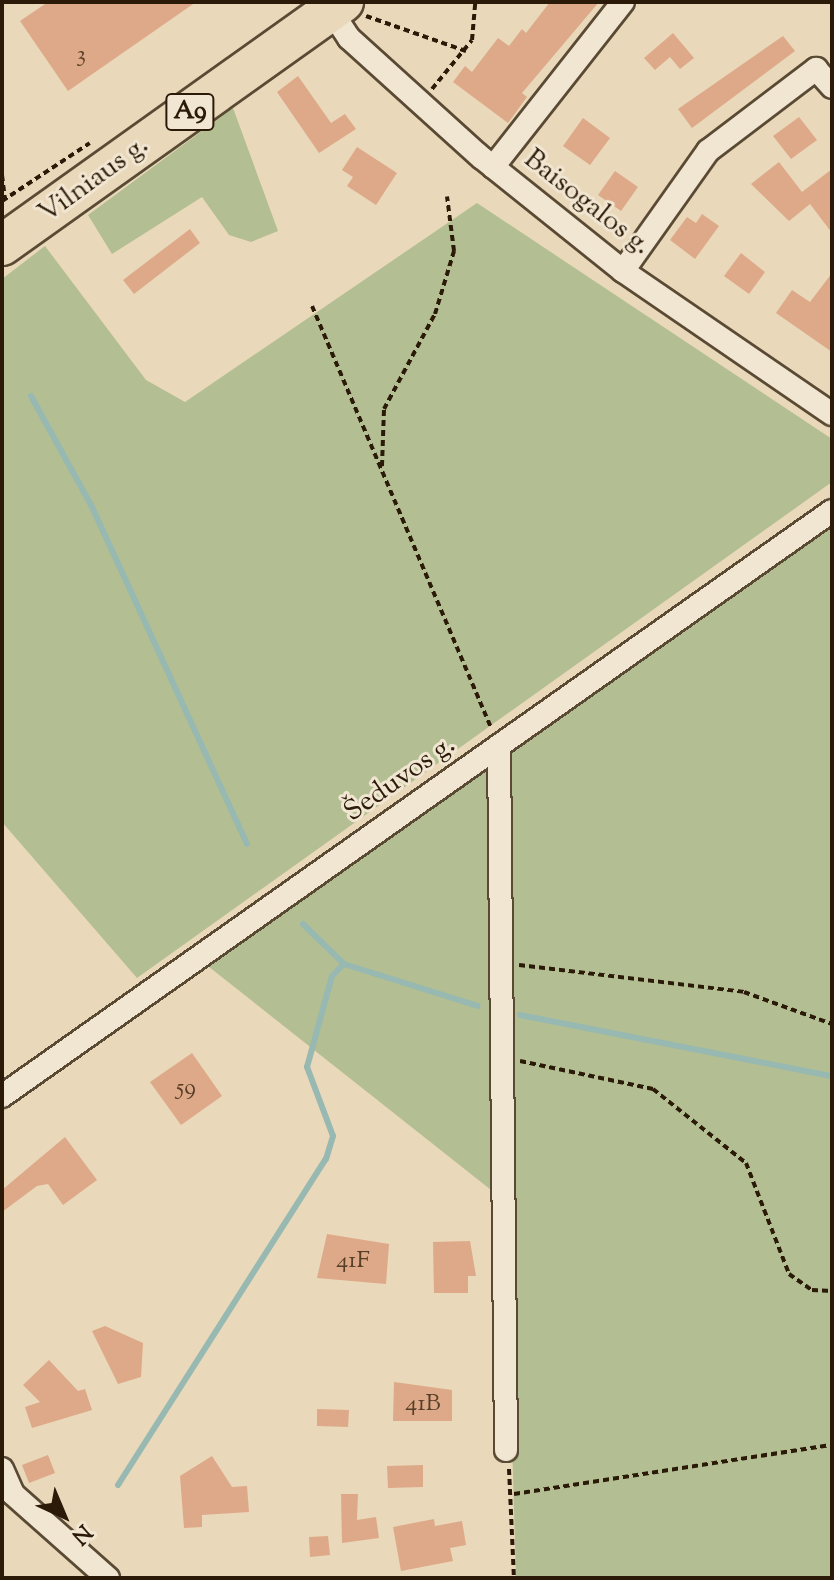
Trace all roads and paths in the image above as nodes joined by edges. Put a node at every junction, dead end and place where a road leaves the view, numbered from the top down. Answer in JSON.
{"nodes":[{"id":1,"x":475,"y":2,"type":"edge"},
{"id":2,"x":623,"y":2,"type":"edge"},
{"id":3,"x":333,"y":5,"type":"edge"},
{"id":4,"x":466,"y":51,"type":"junction"},
{"id":5,"x":832,"y":87,"type":"edge"},
{"id":6,"x":417,"y":105,"type":"junction"},
{"id":7,"x":493,"y":167,"type":"junction"},
{"id":8,"x":2,"y":175,"type":"edge"},
{"id":9,"x":447,"y":196,"type":"dead end"},
{"id":10,"x":5,"y":200,"type":"dead end"},
{"id":11,"x":2,"y":245,"type":"edge"},
{"id":12,"x":623,"y":271,"type":"junction"},
{"id":13,"x":312,"y":306,"type":"dead end"},
{"id":14,"x":832,"y":414,"type":"edge"},
{"id":15,"x":381,"y":470,"type":"junction"},
{"id":16,"x":832,"y":511,"type":"edge"},
{"id":17,"x":484,"y":713,"type":"dead end"},
{"id":18,"x":499,"y":746,"type":"junction"},
{"id":19,"x":505,"y":962,"type":"junction"},
{"id":20,"x":832,"y":1024,"type":"edge"},
{"id":21,"x":505,"y":1057,"type":"junction"},
{"id":22,"x":2,"y":1096,"type":"edge"},
{"id":23,"x":832,"y":1291,"type":"edge"},
{"id":24,"x":832,"y":1445,"type":"edge"},
{"id":25,"x":506,"y":1450,"type":"joint"},
{"id":26,"x":2,"y":1469,"type":"edge"},
{"id":27,"x":514,"y":1494,"type":"junction"},
{"id":28,"x":108,"y":1578,"type":"edge"},
{"id":29,"x":514,"y":1578,"type":"edge"}],
"edges":[{"from":1,"to":4,"type":"path"},
{"from":2,"to":7,"type":"street"},
{"from":3,"to":4,"type":"path"},
{"from":3,"to":6,"type":"street","name":"Baisogalos g."},
{"from":3,"to":11,"type":"highway","name":"Vilniaus g.","number":"A9"},
{"from":4,"to":6,"type":"path"},
{"from":5,"to":12,"type":"street"},
{"from":6,"to":7,"type":"street","name":"Baisogalos g."},
{"from":7,"to":12,"type":"street","name":"Baisogalos g."},
{"from":8,"to":10,"type":"path"},
{"from":9,"to":15,"type":"path"},
{"from":12,"to":14,"type":"street","name":"Baisogalos g."},
{"from":13,"to":15,"type":"path"},
{"from":15,"to":17,"type":"path"},
{"from":16,"to":18,"type":"street","name":"Šeduvos g."},
{"from":18,"to":19,"type":"street"},
{"from":18,"to":22,"type":"street","name":"Šeduvos g."},
{"from":19,"to":20,"type":"path"},
{"from":19,"to":21,"type":"street"},
{"from":21,"to":23,"type":"path"},
{"from":21,"to":25,"type":"street"},
{"from":24,"to":27,"type":"path"},
{"from":25,"to":27,"type":"path"},
{"from":26,"to":28,"type":"street"},
{"from":27,"to":29,"type":"path"}]}
